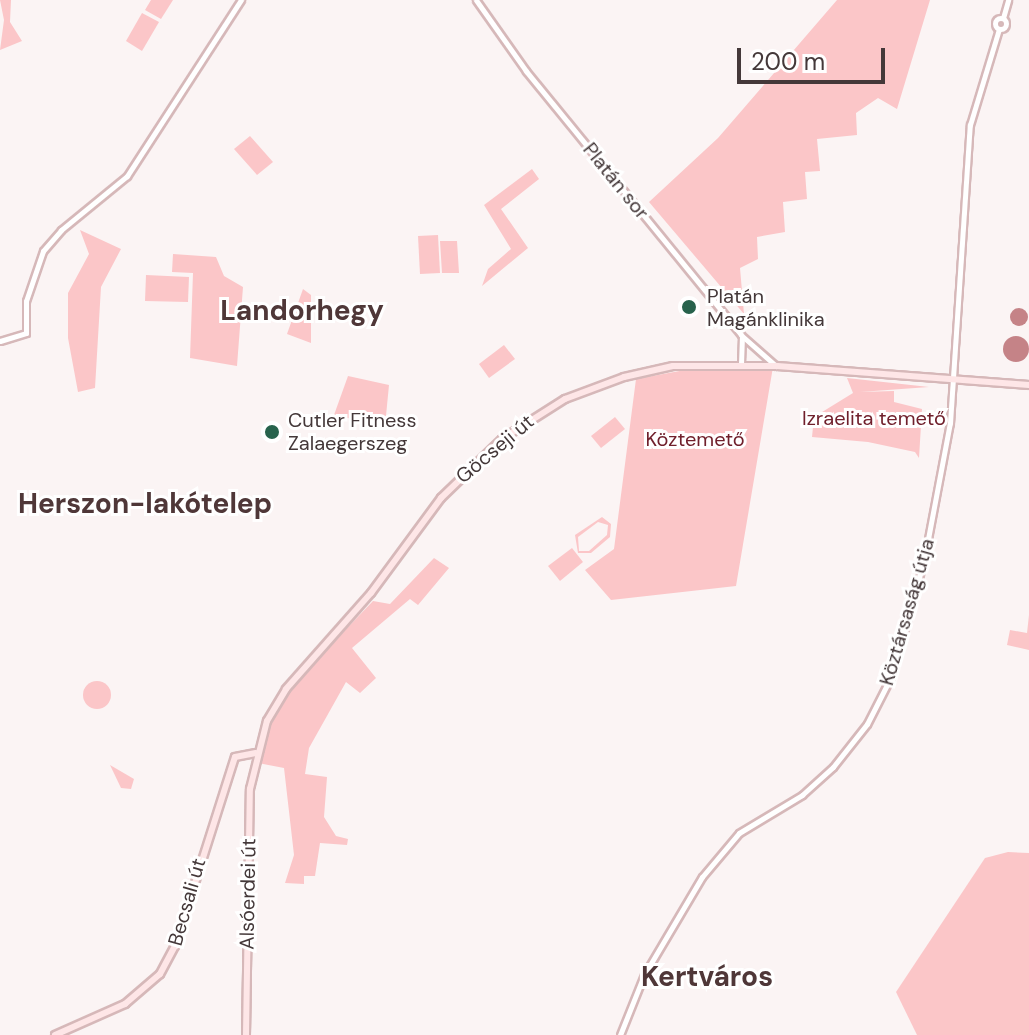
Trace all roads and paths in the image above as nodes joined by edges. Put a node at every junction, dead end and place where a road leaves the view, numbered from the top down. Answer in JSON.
{"nodes":[{"id":1,"x":241,"y":0,"type":"edge"},
{"id":2,"x":476,"y":0,"type":"edge"},
{"id":3,"x":1008,"y":0,"type":"edge"},
{"id":4,"x":741,"y":335,"type":"junction"},
{"id":5,"x":0,"y":341,"type":"edge"},
{"id":6,"x":741,"y":364,"type":"junction"},
{"id":7,"x":777,"y":366,"type":"junction"},
{"id":8,"x":954,"y":380,"type":"junction"},
{"id":9,"x":1029,"y":385,"type":"edge"},
{"id":10,"x":256,"y":753,"type":"junction"},
{"id":11,"x":203,"y":847,"type":"joint"},
{"id":12,"x":55,"y":1035,"type":"edge"},
{"id":13,"x":246,"y":1035,"type":"edge"},
{"id":14,"x":620,"y":1035,"type":"edge"}],
"edges":[{"from":1,"to":5,"type":"street"},
{"from":2,"to":4,"type":"street","name":"Platán sor"},
{"from":3,"to":8,"type":"street","name":"Köztársaság útja"},
{"from":4,"to":6,"type":"street"},
{"from":4,"to":7,"type":"street","name":"Platán sor"},
{"from":6,"to":7,"type":"main road","name":"Göcseji út"},
{"from":6,"to":10,"type":"main road","name":"Göcseji út"},
{"from":7,"to":8,"type":"main road","name":"Göcseji út"},
{"from":8,"to":9,"type":"main road","name":"Göcseji út"},
{"from":8,"to":14,"type":"street","name":"Köztársaság útja"},
{"from":10,"to":11,"type":"main road","name":"Göcseji út"},
{"from":10,"to":13,"type":"main road","name":"Alsóerdei út"},
{"from":11,"to":12,"type":"main road","name":"Becsali út"}]}
